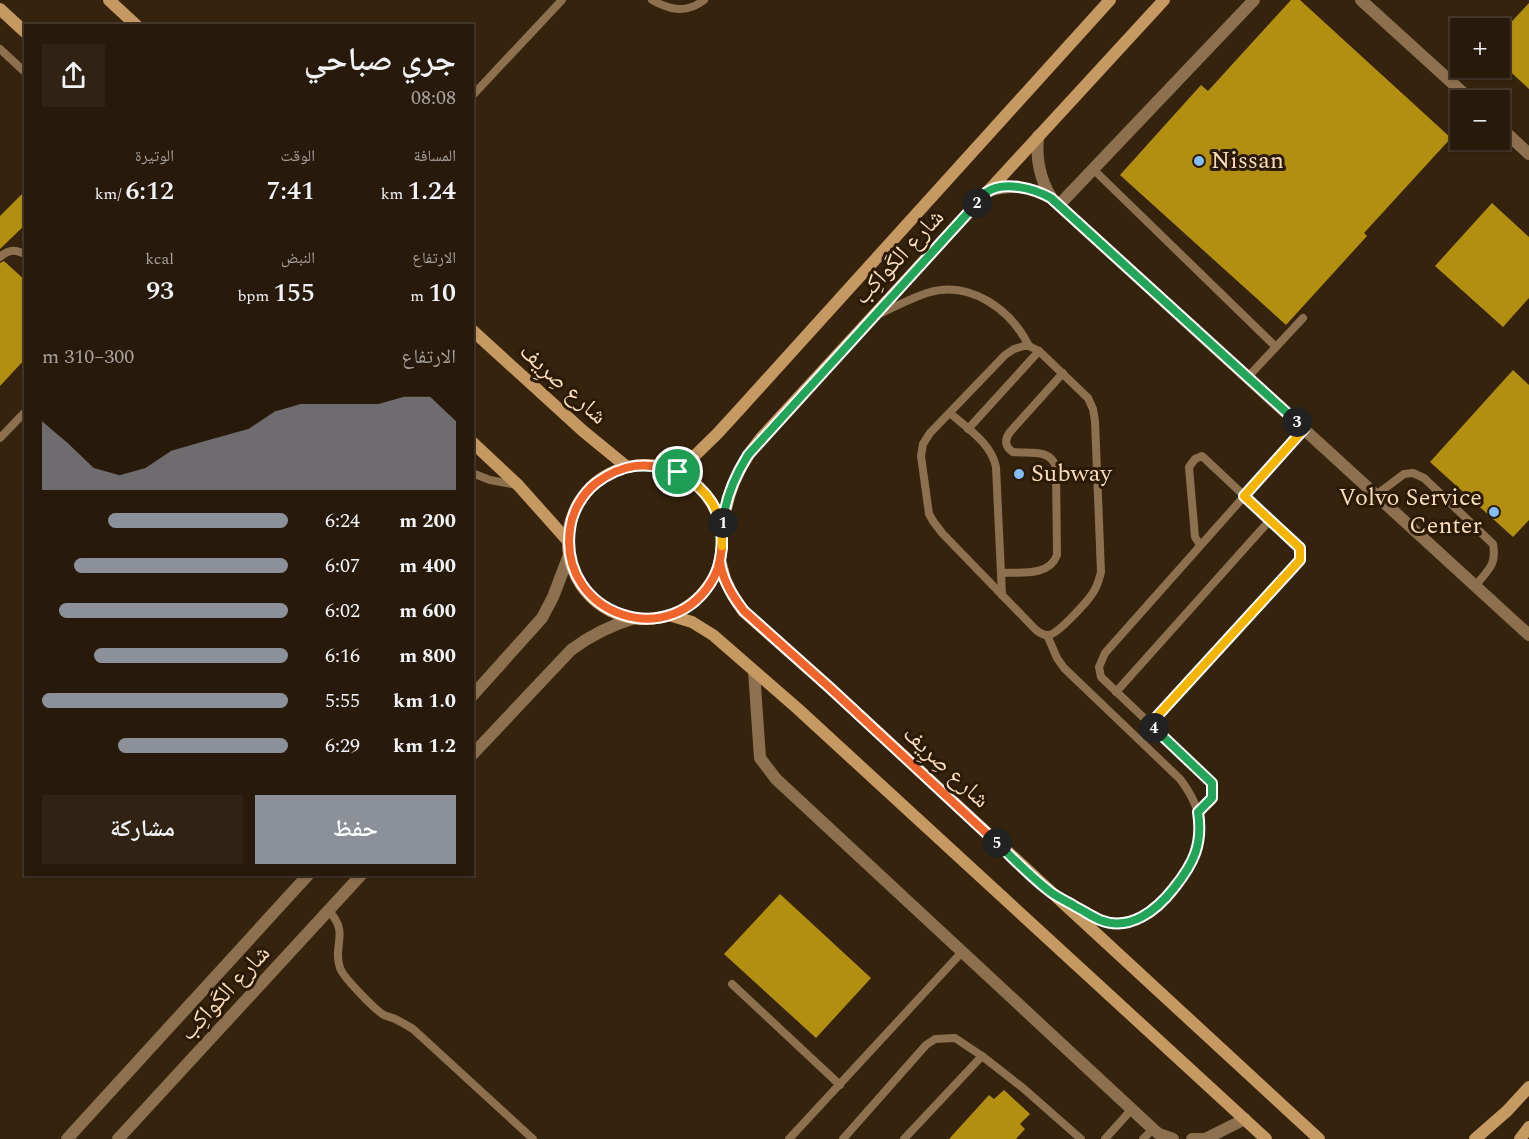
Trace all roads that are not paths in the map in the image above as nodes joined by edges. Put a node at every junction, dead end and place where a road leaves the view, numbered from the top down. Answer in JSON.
{"nodes":[{"id":1,"x":109,"y":0,"type":"edge"},
{"id":2,"x":562,"y":0,"type":"edge"},
{"id":3,"x":652,"y":0,"type":"edge"},
{"id":4,"x":704,"y":0,"type":"edge"},
{"id":5,"x":1110,"y":0,"type":"edge"},
{"id":6,"x":1164,"y":0,"type":"edge"},
{"id":7,"x":1254,"y":0,"type":"edge"},
{"id":8,"x":1361,"y":0,"type":"edge"},
{"id":9,"x":0,"y":9,"type":"edge"},
{"id":10,"x":135,"y":24,"type":"edge"},
{"id":11,"x":24,"y":31,"type":"edge"},
{"id":12,"x":0,"y":50,"type":"edge"},
{"id":13,"x":24,"y":71,"type":"edge"},
{"id":14,"x":1460,"y":90,"type":"edge"},
{"id":15,"x":474,"y":94,"type":"edge"},
{"id":16,"x":1038,"y":136,"type":"junction"},
{"id":17,"x":1510,"y":136,"type":"edge"},
{"id":18,"x":1529,"y":154,"type":"edge"},
{"id":19,"x":1093,"y":170,"type":"junction"},
{"id":20,"x":988,"y":191,"type":"junction"},
{"id":21,"x":1055,"y":202,"type":"junction"},
{"id":22,"x":24,"y":253,"type":"edge"},
{"id":23,"x":0,"y":256,"type":"edge"},
{"id":24,"x":872,"y":317,"type":"junction"},
{"id":25,"x":1303,"y":318,"type":"dead end"},
{"id":26,"x":474,"y":332,"type":"edge"},
{"id":27,"x":1029,"y":346,"type":"junction"},
{"id":28,"x":1276,"y":346,"type":"junction"},
{"id":29,"x":1039,"y":351,"type":"junction"},
{"id":30,"x":1063,"y":373,"type":"junction"},
{"id":31,"x":1247,"y":378,"type":"junction"},
{"id":32,"x":24,"y":413,"type":"edge"},
{"id":33,"x":950,"y":413,"type":"junction"},
{"id":34,"x":968,"y":429,"type":"junction"},
{"id":35,"x":1304,"y":429,"type":"junction"},
{"id":36,"x":0,"y":438,"type":"edge"},
{"id":37,"x":474,"y":444,"type":"edge"},
{"id":38,"x":627,"y":467,"type":"junction"},
{"id":39,"x":678,"y":472,"type":"junction"},
{"id":40,"x":474,"y":474,"type":"edge"},
{"id":41,"x":518,"y":485,"type":"junction"},
{"id":42,"x":1376,"y":495,"type":"junction"},
{"id":43,"x":1244,"y":496,"type":"junction"},
{"id":44,"x":1270,"y":520,"type":"junction"},
{"id":45,"x":722,"y":534,"type":"junction"},
{"id":46,"x":568,"y":541,"type":"junction"},
{"id":47,"x":1200,"y":545,"type":"junction"},
{"id":48,"x":569,"y":555,"type":"junction"},
{"id":49,"x":720,"y":560,"type":"junction"},
{"id":50,"x":1001,"y":573,"type":"junction"},
{"id":51,"x":1475,"y":586,"type":"junction"},
{"id":52,"x":1002,"y":595,"type":"junction"},
{"id":53,"x":669,"y":615,"type":"junction"},
{"id":54,"x":635,"y":618,"type":"junction"},
{"id":55,"x":1047,"y":635,"type":"junction"},
{"id":56,"x":1529,"y":635,"type":"edge"},
{"id":57,"x":754,"y":671,"type":"junction"},
{"id":58,"x":1116,"y":692,"type":"junction"},
{"id":59,"x":474,"y":694,"type":"edge"},
{"id":60,"x":1150,"y":724,"type":"junction"},
{"id":61,"x":474,"y":753,"type":"edge"},
{"id":62,"x":1198,"y":812,"type":"junction"},
{"id":63,"x":307,"y":876,"type":"edge"},
{"id":64,"x":360,"y":876,"type":"edge"},
{"id":65,"x":1049,"y":891,"type":"junction"},
{"id":66,"x":328,"y":911,"type":"junction"},
{"id":67,"x":962,"y":952,"type":"junction"},
{"id":68,"x":732,"y":984,"type":"dead end"},
{"id":69,"x":982,"y":1056,"type":"junction"},
{"id":70,"x":840,"y":1085,"type":"junction"},
{"id":71,"x":1529,"y":1087,"type":"edge"},
{"id":72,"x":1132,"y":1109,"type":"junction"},
{"id":73,"x":1245,"y":1119,"type":"junction"},
{"id":74,"x":1529,"y":1127,"type":"edge"},
{"id":75,"x":1153,"y":1129,"type":"junction"},
{"id":76,"x":1076,"y":1137,"type":"edge"},
{"id":77,"x":67,"y":1139,"type":"edge"},
{"id":78,"x":118,"y":1139,"type":"edge"},
{"id":79,"x":533,"y":1139,"type":"edge"},
{"id":80,"x":789,"y":1139,"type":"edge"},
{"id":81,"x":843,"y":1139,"type":"edge"},
{"id":82,"x":904,"y":1139,"type":"edge"},
{"id":83,"x":1105,"y":1139,"type":"edge"},
{"id":84,"x":1143,"y":1139,"type":"edge"},
{"id":85,"x":1173,"y":1139,"type":"edge"},
{"id":86,"x":1192,"y":1139,"type":"edge"},
{"id":87,"x":1266,"y":1139,"type":"edge"},
{"id":88,"x":1319,"y":1139,"type":"edge"},
{"id":89,"x":1475,"y":1139,"type":"edge"},
{"id":90,"x":1521,"y":1139,"type":"edge"}],
"edges":[{"from":1,"to":10,"type":"main road"},
{"from":2,"to":15,"type":"lane"},
{"from":3,"to":4,"type":"lane"},
{"from":5,"to":39,"type":"main road","name":"شارع الكَواكِب"},
{"from":6,"to":16,"type":"main road","name":"شارع الكَواكِب"},
{"from":7,"to":19,"type":"street"},
{"from":8,"to":14,"type":"street"},
{"from":9,"to":11,"type":"main road"},
{"from":12,"to":13,"type":"lane"},
{"from":16,"to":20,"type":"main road","name":"شارع الكَواكِب"},
{"from":16,"to":21,"type":"street"},
{"from":17,"to":18,"type":"street"},
{"from":19,"to":21,"type":"street"},
{"from":19,"to":28,"type":"lane"},
{"from":20,"to":21,"type":"street"},
{"from":20,"to":24,"type":"main road","name":"شارع الكَواكِب"},
{"from":21,"to":31,"type":"street"},
{"from":22,"to":23,"type":"lane"},
{"from":24,"to":27,"type":"lane"},
{"from":24,"to":45,"type":"main road","name":"شارع الكَواكِب"},
{"from":25,"to":28,"type":"lane"},
{"from":26,"to":38,"type":"main road","name":"شارع صِرِيف"},
{"from":27,"to":29,"type":"lane"},
{"from":27,"to":33,"type":"lane"},
{"from":28,"to":31,"type":"lane"},
{"from":29,"to":30,"type":"lane"},
{"from":29,"to":34,"type":"lane"},
{"from":30,"to":50,"type":"lane"},
{"from":30,"to":55,"type":"lane"},
{"from":31,"to":35,"type":"street"},
{"from":32,"to":36,"type":"lane"},
{"from":33,"to":34,"type":"lane"},
{"from":33,"to":52,"type":"lane"},
{"from":34,"to":50,"type":"lane"},
{"from":35,"to":42,"type":"street"},
{"from":35,"to":43,"type":"lane"},
{"from":37,"to":41,"type":"main road"},
{"from":38,"to":39,"type":"main road"},
{"from":38,"to":46,"type":"main road"},
{"from":39,"to":45,"type":"main road"},
{"from":40,"to":41,"type":"lane"},
{"from":41,"to":46,"type":"main road"},
{"from":42,"to":51,"type":"street"},
{"from":42,"to":51,"type":"lane"},
{"from":43,"to":44,"type":"lane"},
{"from":43,"to":47,"type":"lane"},
{"from":43,"to":47,"type":"lane"},
{"from":44,"to":58,"type":"lane"},
{"from":44,"to":60,"type":"lane"},
{"from":45,"to":49,"type":"main road"},
{"from":46,"to":48,"type":"main road"},
{"from":47,"to":58,"type":"lane"},
{"from":48,"to":54,"type":"main road"},
{"from":48,"to":59,"type":"street"},
{"from":49,"to":53,"type":"main road"},
{"from":49,"to":65,"type":"main road","name":"شارع صِرِيف"},
{"from":50,"to":52,"type":"lane"},
{"from":51,"to":56,"type":"street"},
{"from":52,"to":55,"type":"lane"},
{"from":53,"to":54,"type":"main road"},
{"from":53,"to":57,"type":"main road"},
{"from":54,"to":61,"type":"street"},
{"from":55,"to":62,"type":"lane"},
{"from":57,"to":67,"type":"street"},
{"from":57,"to":73,"type":"main road"},
{"from":58,"to":60,"type":"lane"},
{"from":60,"to":62,"type":"lane"},
{"from":62,"to":65,"type":"lane"},
{"from":63,"to":77,"type":"street","name":"شارع الكَواكِب"},
{"from":64,"to":66,"type":"street","name":"شارع الكَواكِب"},
{"from":65,"to":88,"type":"main road","name":"شارع صِرِيف"},
{"from":66,"to":78,"type":"street","name":"شارع الكَواكِب"},
{"from":66,"to":79,"type":"lane"},
{"from":67,"to":70,"type":"lane"},
{"from":67,"to":72,"type":"street"},
{"from":68,"to":70,"type":"lane"},
{"from":69,"to":76,"type":"lane"},
{"from":69,"to":81,"type":"lane"},
{"from":69,"to":82,"type":"lane"},
{"from":70,"to":80,"type":"lane"},
{"from":71,"to":89,"type":"main road"},
{"from":72,"to":75,"type":"street"},
{"from":72,"to":83,"type":"lane"},
{"from":73,"to":86,"type":"street"},
{"from":73,"to":87,"type":"main road"},
{"from":74,"to":90,"type":"main road"},
{"from":75,"to":84,"type":"lane"},
{"from":75,"to":85,"type":"street"}]}
